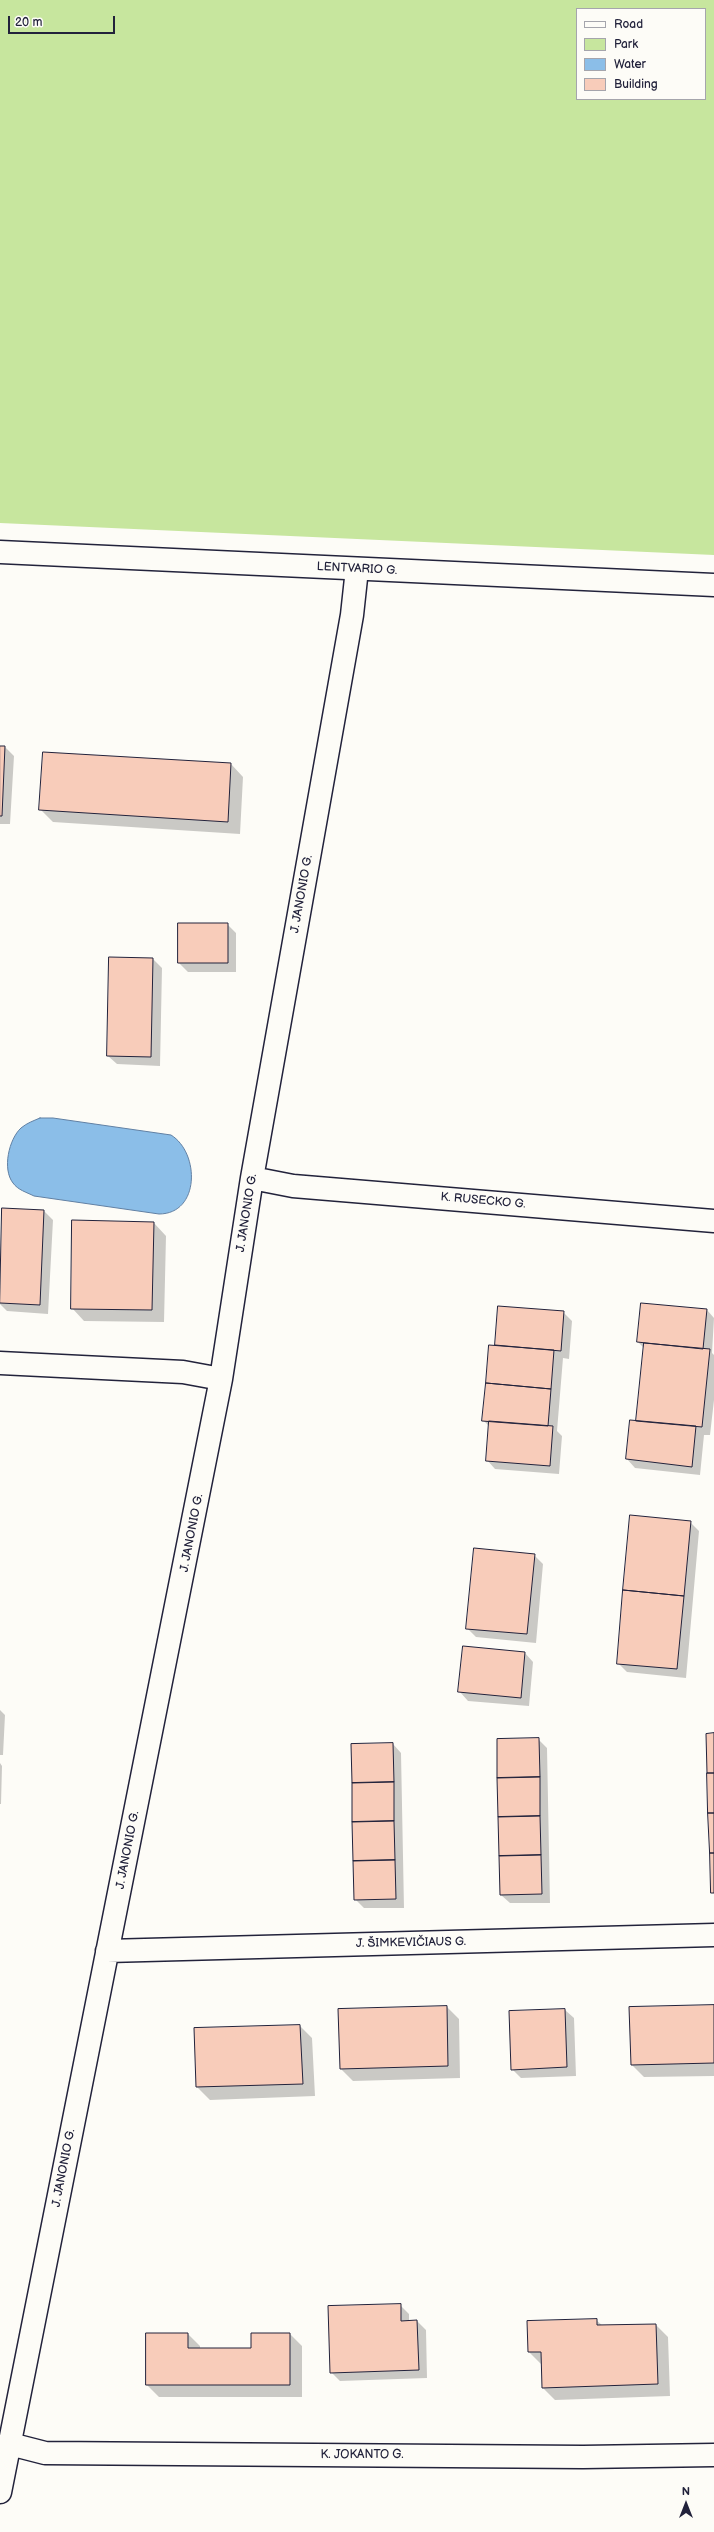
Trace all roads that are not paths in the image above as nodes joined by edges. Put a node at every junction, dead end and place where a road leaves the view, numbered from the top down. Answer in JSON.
{"nodes":[{"id":1,"x":0,"y":552,"type":"edge"},
{"id":2,"x":357,"y":569,"type":"junction"},
{"id":3,"x":714,"y":585,"type":"edge"},
{"id":4,"x":252,"y":1178,"type":"junction"},
{"id":5,"x":714,"y":1221,"type":"edge"},
{"id":6,"x":0,"y":1363,"type":"edge"},
{"id":7,"x":221,"y":1379,"type":"junction"},
{"id":8,"x":714,"y":1935,"type":"edge"},
{"id":9,"x":107,"y":1951,"type":"junction"},
{"id":10,"x":10,"y":2444,"type":"junction"},
{"id":11,"x":714,"y":2454,"type":"edge"},
{"id":12,"x":0,"y":2492,"type":"edge"}],
"edges":[{"from":1,"to":2,"type":"street","name":"LENTVARIO G."},
{"from":2,"to":3,"type":"street","name":"LENTVARIO G."},
{"from":2,"to":4,"type":"street","name":"J. JANONIO G."},
{"from":4,"to":5,"type":"street","name":"K. RUSECKO G."},
{"from":4,"to":7,"type":"street","name":"J. JANONIO G."},
{"from":6,"to":7,"type":"street"},
{"from":7,"to":9,"type":"street","name":"J. JANONIO G."},
{"from":8,"to":9,"type":"street","name":"J. ŠIMKEVIČIAUS G."},
{"from":9,"to":10,"type":"street","name":"J. JANONIO G."},
{"from":10,"to":11,"type":"street","name":"K. JOKANTO G."},
{"from":10,"to":12,"type":"street","name":"J. JANONIO G."}]}
